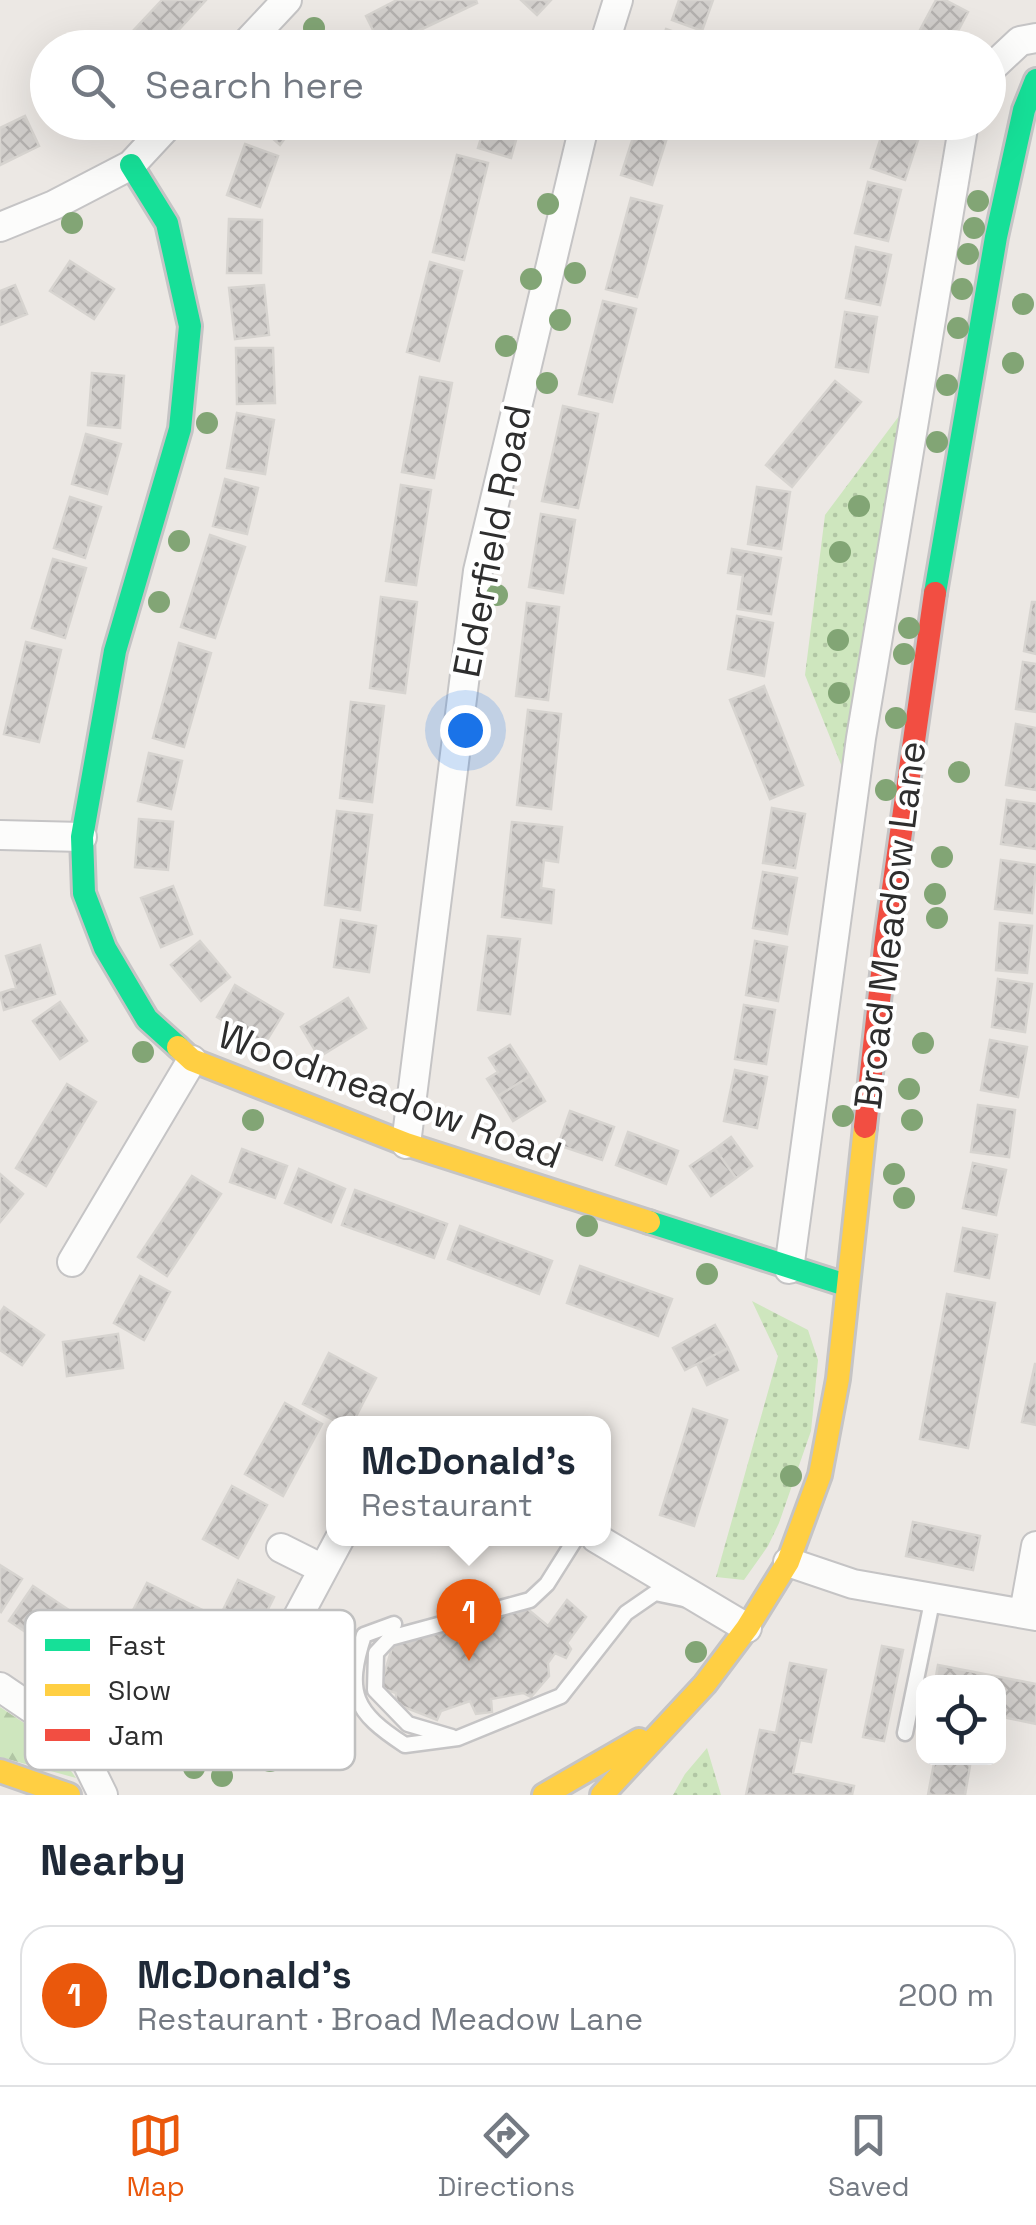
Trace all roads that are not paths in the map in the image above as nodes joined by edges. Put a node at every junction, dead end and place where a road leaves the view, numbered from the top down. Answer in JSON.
{"nodes":[{"id":1,"x":287,"y":0,"type":"edge"},
{"id":2,"x":618,"y":0,"type":"edge"},
{"id":3,"x":259,"y":30,"type":"edge"},
{"id":4,"x":609,"y":30,"type":"edge"},
{"id":5,"x":1036,"y":38,"type":"edge"},
{"id":6,"x":1006,"y":54,"type":"edge"},
{"id":7,"x":1036,"y":80,"type":"edge"},
{"id":8,"x":154,"y":140,"type":"edge"},
{"id":9,"x":581,"y":140,"type":"edge"},
{"id":10,"x":961,"y":140,"type":"edge"},
{"id":11,"x":131,"y":165,"type":"junction"},
{"id":12,"x":0,"y":227,"type":"edge"},
{"id":13,"x":0,"y":835,"type":"edge"},
{"id":14,"x":82,"y":837,"type":"junction"},
{"id":15,"x":192,"y":1060,"type":"junction"},
{"id":16,"x":406,"y":1144,"type":"junction"},
{"id":17,"x":72,"y":1262,"type":"dead end"},
{"id":18,"x":789,"y":1269,"type":"junction"},
{"id":19,"x":846,"y":1284,"type":"junction"},
{"id":20,"x":335,"y":1546,"type":"edge"},
{"id":21,"x":571,"y":1546,"type":"edge"},
{"id":22,"x":609,"y":1546,"type":"edge"},
{"id":23,"x":1036,"y":1546,"type":"edge"},
{"id":24,"x":281,"y":1548,"type":"dead end"},
{"id":25,"x":788,"y":1562,"type":"junction"},
{"id":26,"x":322,"y":1569,"type":"junction"},
{"id":27,"x":933,"y":1596,"type":"junction"},
{"id":28,"x":704,"y":1604,"type":"junction"},
{"id":29,"x":301,"y":1610,"type":"edge"},
{"id":30,"x":1030,"y":1614,"type":"edge"},
{"id":31,"x":394,"y":1624,"type":"dead end"},
{"id":32,"x":748,"y":1628,"type":"junction"},
{"id":33,"x":355,"y":1661,"type":"edge"},
{"id":34,"x":355,"y":1685,"type":"edge"},
{"id":35,"x":0,"y":1687,"type":"edge"},
{"id":36,"x":25,"y":1704,"type":"edge"},
{"id":37,"x":905,"y":1733,"type":"dead end"},
{"id":38,"x":656,"y":1735,"type":"junction"},
{"id":39,"x":458,"y":1738,"type":"junction"},
{"id":40,"x":91,"y":1770,"type":"edge"},
{"id":41,"x":0,"y":1772,"type":"edge"},
{"id":42,"x":646,"y":1782,"type":"dead end"},
{"id":43,"x":69,"y":1795,"type":"edge"},
{"id":44,"x":103,"y":1795,"type":"edge"},
{"id":45,"x":544,"y":1795,"type":"edge"},
{"id":46,"x":602,"y":1795,"type":"edge"}],
"edges":[{"from":1,"to":3,"type":"street"},
{"from":2,"to":4,"type":"street"},
{"from":5,"to":6,"type":"street"},
{"from":7,"to":19,"type":"street","name":"Broad Meadow Lane"},
{"from":8,"to":11,"type":"street"},
{"from":9,"to":16,"type":"street","name":"Elderfield Road"},
{"from":10,"to":18,"type":"street","name":"Broad Meadow Lane"},
{"from":11,"to":12,"type":"street"},
{"from":11,"to":14,"type":"street","name":"Woodmeadow Road"},
{"from":13,"to":14,"type":"street"},
{"from":14,"to":15,"type":"street","name":"Woodmeadow Road"},
{"from":15,"to":16,"type":"street","name":"Woodmeadow Road"},
{"from":15,"to":17,"type":"street"},
{"from":16,"to":18,"type":"street","name":"Woodmeadow Road"},
{"from":18,"to":19,"type":"street","name":"Woodmeadow Road"},
{"from":19,"to":25,"type":"street","name":"Broad Meadow Lane"},
{"from":20,"to":26,"type":"street"},
{"from":21,"to":39,"type":"lane"},
{"from":22,"to":28,"type":"street"},
{"from":23,"to":30,"type":"street"},
{"from":24,"to":26,"type":"street"},
{"from":25,"to":27,"type":"street"},
{"from":25,"to":32,"type":"street","name":"Broad Meadow Lane"},
{"from":26,"to":29,"type":"street"},
{"from":27,"to":30,"type":"street"},
{"from":27,"to":37,"type":"lane"},
{"from":28,"to":32,"type":"street"},
{"from":28,"to":39,"type":"lane"},
{"from":31,"to":33,"type":"lane"},
{"from":32,"to":38,"type":"street","name":"Broad Meadow Lane"},
{"from":34,"to":39,"type":"lane"},
{"from":35,"to":36,"type":"street"},
{"from":38,"to":42,"type":"street"},
{"from":38,"to":45,"type":"street","name":"Broad Meadow Lane"},
{"from":38,"to":46,"type":"street","name":"Broad Meadow Lane"},
{"from":40,"to":44,"type":"street"},
{"from":41,"to":43,"type":"street"}]}
